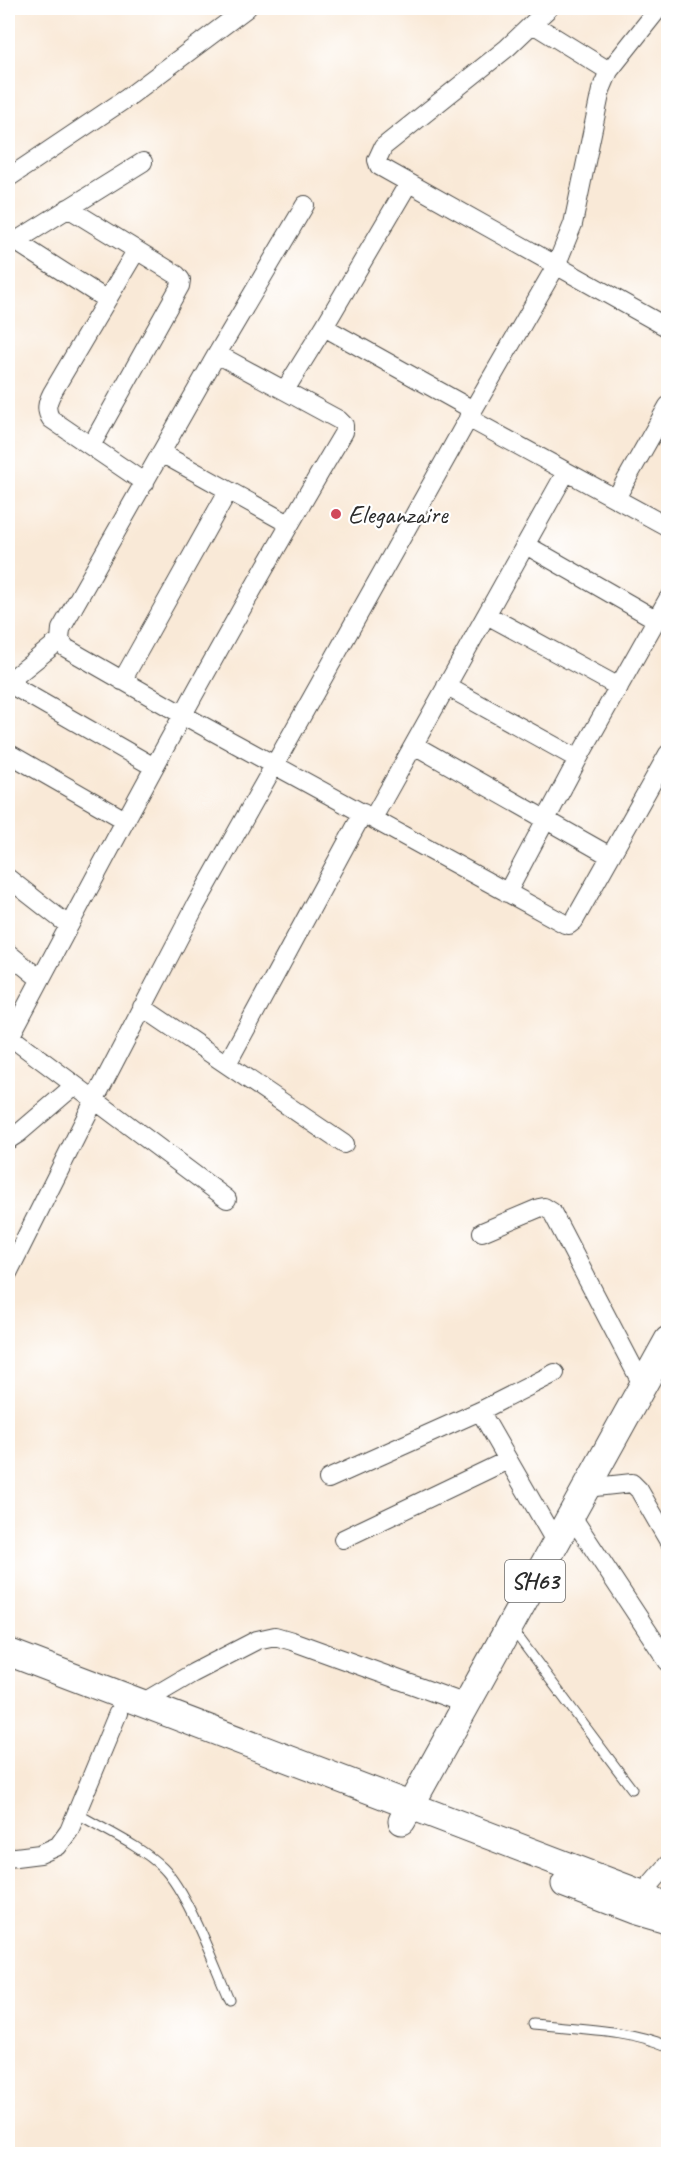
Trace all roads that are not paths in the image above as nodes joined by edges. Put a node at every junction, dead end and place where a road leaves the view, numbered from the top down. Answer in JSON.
{"nodes":[{"id":1,"x":247,"y":8,"type":"edge"},
{"id":2,"x":549,"y":8,"type":"edge"},
{"id":3,"x":659,"y":8,"type":"edge"},
{"id":4,"x":532,"y":24,"type":"junction"},
{"id":5,"x":609,"y":71,"type":"junction"},
{"id":6,"x":143,"y":162,"type":"dead end"},
{"id":7,"x":8,"y":178,"type":"edge"},
{"id":8,"x":408,"y":184,"type":"junction"},
{"id":9,"x":305,"y":206,"type":"dead end"},
{"id":10,"x":68,"y":208,"type":"junction"},
{"id":11,"x":11,"y":244,"type":"edge"},
{"id":12,"x":136,"y":251,"type":"junction"},
{"id":13,"x":556,"y":266,"type":"junction"},
{"id":14,"x":107,"y":300,"type":"junction"},
{"id":15,"x":324,"y":327,"type":"junction"},
{"id":16,"x":669,"y":328,"type":"edge"},
{"id":17,"x":217,"y":354,"type":"junction"},
{"id":18,"x":285,"y":390,"type":"junction"},
{"id":19,"x":669,"y":406,"type":"edge"},
{"id":20,"x":471,"y":414,"type":"junction"},
{"id":21,"x":661,"y":440,"type":"edge"},
{"id":22,"x":91,"y":446,"type":"junction"},
{"id":23,"x":161,"y":453,"type":"junction"},
{"id":24,"x":566,"y":472,"type":"junction"},
{"id":25,"x":145,"y":483,"type":"junction"},
{"id":26,"x":228,"y":490,"type":"junction"},
{"id":27,"x":616,"y":498,"type":"junction"},
{"id":28,"x":289,"y":524,"type":"junction"},
{"id":29,"x":669,"y":527,"type":"edge"},
{"id":30,"x":526,"y":545,"type":"junction"},
{"id":31,"x":669,"y":598,"type":"edge"},
{"id":32,"x":487,"y":615,"type":"junction"},
{"id":33,"x":657,"y":620,"type":"junction"},
{"id":34,"x":60,"y":640,"type":"junction"},
{"id":35,"x":122,"y":681,"type":"junction"},
{"id":36,"x":8,"y":683,"type":"edge"},
{"id":37,"x":446,"y":686,"type":"junction"},
{"id":38,"x":619,"y":687,"type":"junction"},
{"id":39,"x":183,"y":716,"type":"junction"},
{"id":40,"x":414,"y":745,"type":"junction"},
{"id":41,"x":669,"y":754,"type":"edge"},
{"id":42,"x":578,"y":759,"type":"junction"},
{"id":43,"x":11,"y":760,"type":"edge"},
{"id":44,"x":274,"y":765,"type":"junction"},
{"id":45,"x":154,"y":767,"type":"junction"},
{"id":46,"x":368,"y":816,"type":"junction"},
{"id":47,"x":125,"y":820,"type":"junction"},
{"id":48,"x":546,"y":820,"type":"junction"},
{"id":49,"x":610,"y":856,"type":"junction"},
{"id":50,"x":8,"y":878,"type":"edge"},
{"id":51,"x":507,"y":893,"type":"junction"},
{"id":52,"x":68,"y":925,"type":"junction"},
{"id":53,"x":8,"y":953,"type":"edge"},
{"id":54,"x":40,"y":979,"type":"junction"},
{"id":55,"x":142,"y":1007,"type":"junction"},
{"id":56,"x":9,"y":1036,"type":"edge"},
{"id":57,"x":227,"y":1064,"type":"junction"},
{"id":58,"x":75,"y":1085,"type":"junction"},
{"id":59,"x":94,"y":1099,"type":"junction"},
{"id":60,"x":8,"y":1140,"type":"edge"},
{"id":61,"x":344,"y":1144,"type":"dead end"},
{"id":62,"x":227,"y":1199,"type":"dead end"},
{"id":63,"x":482,"y":1232,"type":"dead end"},
{"id":64,"x":8,"y":1272,"type":"edge"},
{"id":65,"x":669,"y":1340,"type":"edge"},
{"id":66,"x":555,"y":1373,"type":"dead end"},
{"id":67,"x":643,"y":1386,"type":"junction"},
{"id":68,"x":480,"y":1411,"type":"junction"},
{"id":69,"x":508,"y":1460,"type":"junction"},
{"id":70,"x":328,"y":1479,"type":"dead end"},
{"id":71,"x":586,"y":1488,"type":"junction"},
{"id":72,"x":571,"y":1515,"type":"junction"},
{"id":73,"x":343,"y":1539,"type":"dead end"},
{"id":74,"x":669,"y":1540,"type":"edge"},
{"id":75,"x":556,"y":1543,"type":"junction"},
{"id":76,"x":510,"y":1626,"type":"junction"},
{"id":77,"x":8,"y":1652,"type":"edge"},
{"id":78,"x":669,"y":1662,"type":"edge"},
{"id":79,"x":8,"y":1671,"type":"edge"},
{"id":80,"x":466,"y":1704,"type":"junction"},
{"id":81,"x":130,"y":1708,"type":"junction"},
{"id":82,"x":632,"y":1789,"type":"dead end"},
{"id":83,"x":405,"y":1813,"type":"junction"},
{"id":84,"x":78,"y":1814,"type":"junction"},
{"id":85,"x":8,"y":1858,"type":"edge"},
{"id":86,"x":669,"y":1864,"type":"edge"},
{"id":87,"x":642,"y":1894,"type":"junction"},
{"id":88,"x":669,"y":1908,"type":"edge"},
{"id":89,"x":669,"y":1920,"type":"edge"},
{"id":90,"x":229,"y":2000,"type":"dead end"},
{"id":91,"x":533,"y":2024,"type":"dead end"},
{"id":92,"x":669,"y":2046,"type":"edge"}],
"edges":[{"from":1,"to":7,"type":"street"},
{"from":2,"to":4,"type":"street"},
{"from":3,"to":5,"type":"street"},
{"from":4,"to":5,"type":"street"},
{"from":4,"to":8,"type":"street"},
{"from":5,"to":13,"type":"street"},
{"from":6,"to":10,"type":"street"},
{"from":8,"to":13,"type":"street"},
{"from":8,"to":15,"type":"street"},
{"from":9,"to":17,"type":"street"},
{"from":10,"to":11,"type":"street"},
{"from":10,"to":12,"type":"street"},
{"from":11,"to":14,"type":"street"},
{"from":12,"to":14,"type":"street"},
{"from":12,"to":22,"type":"street"},
{"from":13,"to":16,"type":"street"},
{"from":13,"to":20,"type":"street"},
{"from":14,"to":22,"type":"street"},
{"from":15,"to":18,"type":"street"},
{"from":15,"to":20,"type":"street"},
{"from":17,"to":18,"type":"street"},
{"from":17,"to":23,"type":"street"},
{"from":18,"to":28,"type":"street"},
{"from":19,"to":21,"type":"street"},
{"from":20,"to":24,"type":"street"},
{"from":20,"to":44,"type":"street"},
{"from":21,"to":27,"type":"street"},
{"from":22,"to":25,"type":"street"},
{"from":23,"to":25,"type":"street"},
{"from":23,"to":26,"type":"street"},
{"from":24,"to":27,"type":"street"},
{"from":24,"to":30,"type":"street"},
{"from":25,"to":34,"type":"street"},
{"from":26,"to":28,"type":"street"},
{"from":26,"to":35,"type":"street"},
{"from":27,"to":29,"type":"street"},
{"from":28,"to":39,"type":"street"},
{"from":30,"to":32,"type":"street"},
{"from":30,"to":33,"type":"street"},
{"from":31,"to":33,"type":"street"},
{"from":32,"to":37,"type":"street"},
{"from":32,"to":38,"type":"street"},
{"from":33,"to":38,"type":"street"},
{"from":34,"to":35,"type":"street"},
{"from":34,"to":36,"type":"street"},
{"from":35,"to":39,"type":"street"},
{"from":36,"to":45,"type":"street"},
{"from":37,"to":40,"type":"street"},
{"from":37,"to":42,"type":"street"},
{"from":38,"to":42,"type":"street"},
{"from":39,"to":44,"type":"street"},
{"from":39,"to":45,"type":"street"},
{"from":40,"to":46,"type":"street"},
{"from":40,"to":48,"type":"street"},
{"from":41,"to":49,"type":"street"},
{"from":42,"to":48,"type":"street"},
{"from":43,"to":47,"type":"street"},
{"from":44,"to":46,"type":"street"},
{"from":44,"to":55,"type":"street"},
{"from":45,"to":47,"type":"street"},
{"from":46,"to":51,"type":"street"},
{"from":46,"to":57,"type":"street"},
{"from":47,"to":52,"type":"street"},
{"from":48,"to":49,"type":"street"},
{"from":48,"to":51,"type":"street"},
{"from":49,"to":51,"type":"street"},
{"from":50,"to":52,"type":"street"},
{"from":52,"to":54,"type":"street"},
{"from":53,"to":54,"type":"street"},
{"from":54,"to":56,"type":"street"},
{"from":55,"to":57,"type":"street"},
{"from":55,"to":59,"type":"street"},
{"from":56,"to":58,"type":"street"},
{"from":57,"to":61,"type":"street"},
{"from":58,"to":59,"type":"street"},
{"from":58,"to":60,"type":"street"},
{"from":59,"to":62,"type":"street"},
{"from":59,"to":64,"type":"street"},
{"from":63,"to":67,"type":"street"},
{"from":65,"to":67,"type":"main road","number":"SH63"},
{"from":66,"to":68,"type":"street"},
{"from":67,"to":71,"type":"main road","number":"SH63"},
{"from":68,"to":69,"type":"street"},
{"from":68,"to":70,"type":"street"},
{"from":69,"to":73,"type":"street"},
{"from":69,"to":75,"type":"street"},
{"from":71,"to":72,"type":"main road","number":"SH63"},
{"from":71,"to":74,"type":"street"},
{"from":72,"to":75,"type":"main road","number":"SH63"},
{"from":72,"to":78,"type":"street"},
{"from":75,"to":76,"type":"main road","number":"SH63"},
{"from":76,"to":80,"type":"main road","number":"SH63"},
{"from":76,"to":82,"type":"lane"},
{"from":77,"to":81,"type":"main road"},
{"from":79,"to":81,"type":"main road"},
{"from":80,"to":81,"type":"street"},
{"from":80,"to":83,"type":"main road","number":"SH63"},
{"from":81,"to":83,"type":"main road"},
{"from":81,"to":84,"type":"street"},
{"from":83,"to":87,"type":"main road"},
{"from":83,"to":89,"type":"main road"},
{"from":84,"to":85,"type":"street"},
{"from":84,"to":90,"type":"lane"},
{"from":86,"to":87,"type":"street"},
{"from":87,"to":88,"type":"main road"},
{"from":91,"to":92,"type":"lane"}]}
